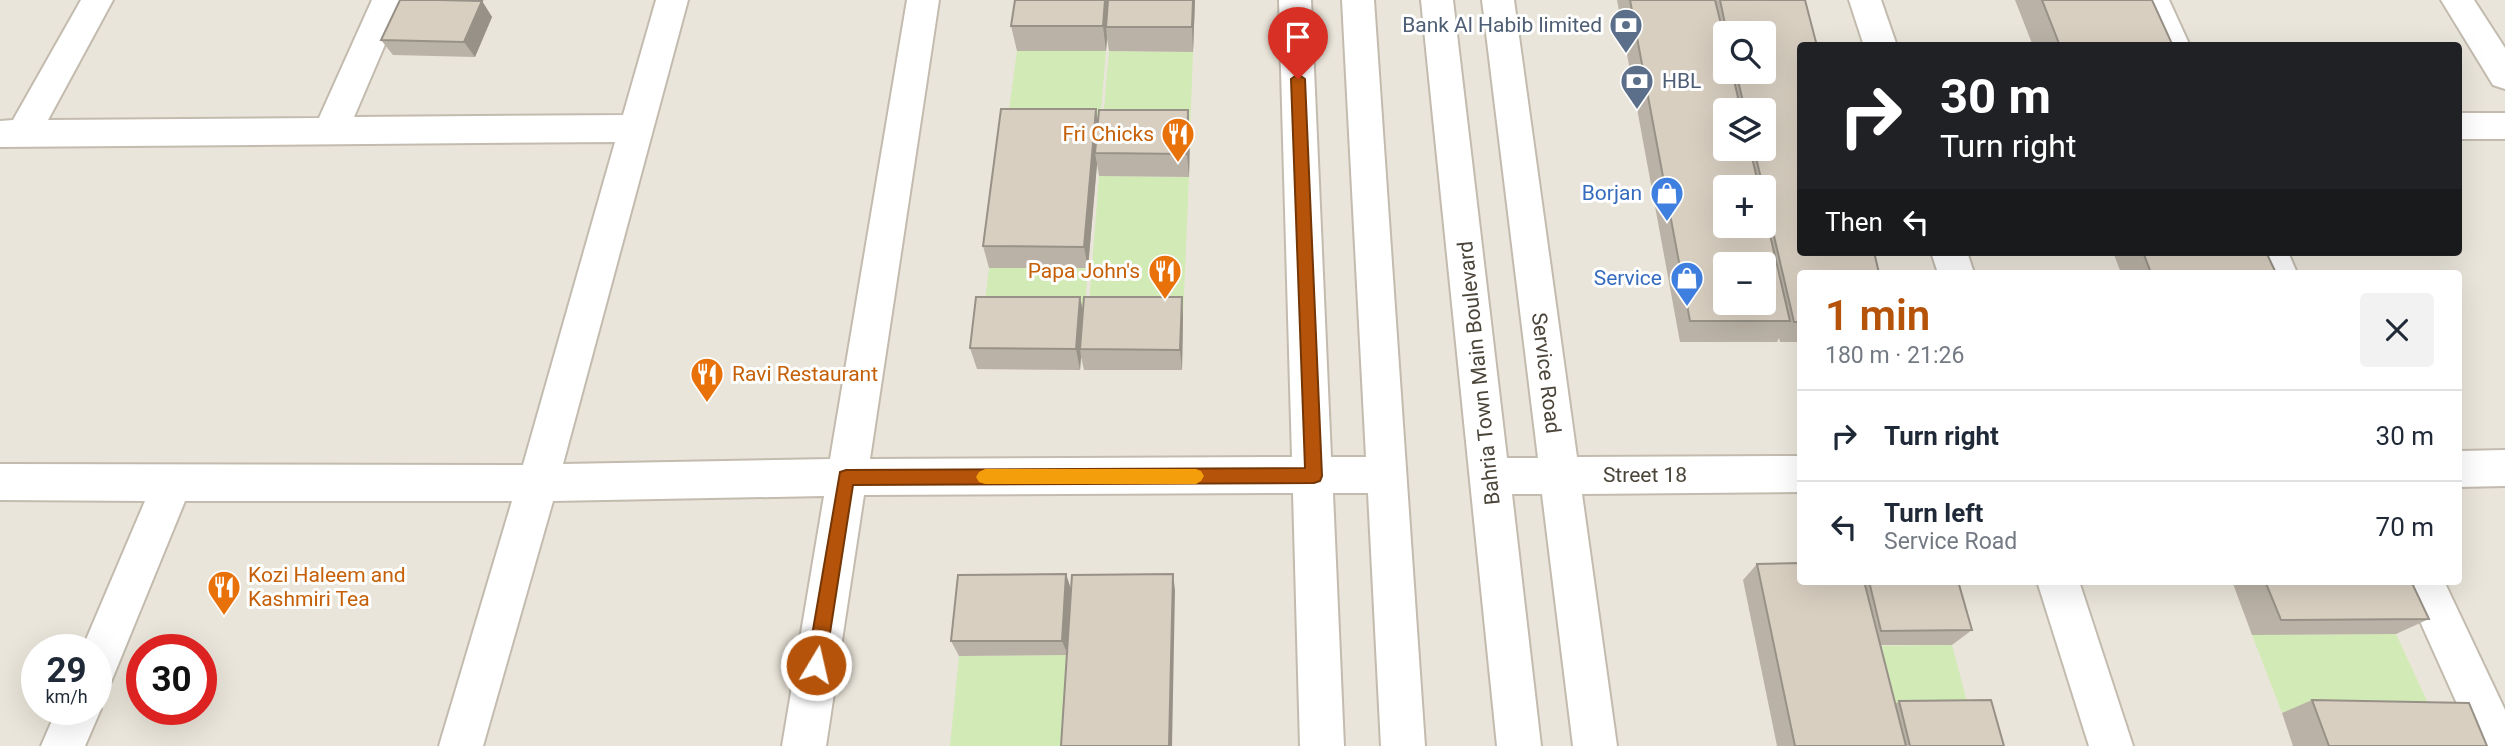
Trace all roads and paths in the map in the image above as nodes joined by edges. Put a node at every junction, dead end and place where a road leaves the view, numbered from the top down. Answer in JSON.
{"nodes":[{"id":1,"x":97,"y":0,"type":"edge"},
{"id":2,"x":388,"y":0,"type":"edge"},
{"id":3,"x":672,"y":0,"type":"edge"},
{"id":4,"x":923,"y":0,"type":"edge"},
{"id":5,"x":1295,"y":0,"type":"edge"},
{"id":6,"x":1357,"y":0,"type":"edge"},
{"id":7,"x":1437,"y":0,"type":"edge"},
{"id":8,"x":1499,"y":0,"type":"edge"},
{"id":9,"x":1866,"y":0,"type":"edge"},
{"id":10,"x":2153,"y":0,"type":"edge"},
{"id":11,"x":2457,"y":0,"type":"edge"},
{"id":12,"x":1880,"y":42,"type":"edge"},
{"id":13,"x":2172,"y":42,"type":"edge"},
{"id":14,"x":2505,"y":75,"type":"edge"},
{"id":15,"x":2462,"y":126,"type":"edge"},
{"id":16,"x":2505,"y":126,"type":"edge"},
{"id":17,"x":636,"y":128,"type":"junction"},
{"id":18,"x":331,"y":130,"type":"junction"},
{"id":19,"x":11,"y":134,"type":"edge"},
{"id":20,"x":2505,"y":468,"type":"edge"},
{"id":21,"x":2462,"y":469,"type":"edge"},
{"id":22,"x":1797,"y":474,"type":"edge"},
{"id":23,"x":1386,"y":475,"type":"junction"},
{"id":24,"x":1314,"y":476,"type":"junction"},
{"id":25,"x":1490,"y":476,"type":"junction"},
{"id":26,"x":1559,"y":476,"type":"junction"},
{"id":27,"x":846,"y":477,"type":"junction"},
{"id":28,"x":173,"y":481,"type":"junction"},
{"id":29,"x":0,"y":482,"type":"edge"},
{"id":30,"x":538,"y":483,"type":"junction"},
{"id":31,"x":2059,"y":585,"type":"edge"},
{"id":32,"x":2425,"y":585,"type":"edge"},
{"id":33,"x":110,"y":634,"type":"edge"},
{"id":34,"x":72,"y":725,"type":"edge"},
{"id":35,"x":63,"y":746,"type":"edge"},
{"id":36,"x":461,"y":746,"type":"edge"},
{"id":37,"x":804,"y":746,"type":"edge"},
{"id":38,"x":1322,"y":746,"type":"edge"},
{"id":39,"x":1403,"y":746,"type":"edge"},
{"id":40,"x":1519,"y":746,"type":"edge"},
{"id":41,"x":1595,"y":746,"type":"edge"},
{"id":42,"x":2111,"y":746,"type":"edge"},
{"id":43,"x":2499,"y":746,"type":"edge"}],
"edges":[{"from":1,"to":19,"type":"street"},
{"from":2,"to":18,"type":"street"},
{"from":3,"to":17,"type":"street"},
{"from":4,"to":27,"type":"street"},
{"from":5,"to":24,"type":"street"},
{"from":6,"to":23,"type":"street"},
{"from":7,"to":25,"type":"street","name":"Bahria Town Main Boulevard"},
{"from":8,"to":26,"type":"street","name":"Service Road"},
{"from":9,"to":12,"type":"street"},
{"from":10,"to":13,"type":"street"},
{"from":11,"to":14,"type":"street"},
{"from":15,"to":16,"type":"street"},
{"from":17,"to":18,"type":"street"},
{"from":17,"to":30,"type":"street"},
{"from":18,"to":19,"type":"street"},
{"from":20,"to":21,"type":"street"},
{"from":22,"to":26,"type":"street","name":"Street 18"},
{"from":23,"to":24,"type":"street"},
{"from":23,"to":39,"type":"street"},
{"from":24,"to":27,"type":"street"},
{"from":24,"to":38,"type":"street"},
{"from":25,"to":26,"type":"street","name":"Street 18"},
{"from":25,"to":40,"type":"street","name":"Bahria Town Main Boulevard"},
{"from":26,"to":41,"type":"street","name":"Service Road"},
{"from":27,"to":30,"type":"street"},
{"from":27,"to":37,"type":"street"},
{"from":28,"to":29,"type":"street"},
{"from":28,"to":30,"type":"street"},
{"from":28,"to":33,"type":"street"},
{"from":30,"to":36,"type":"street"},
{"from":31,"to":42,"type":"street"},
{"from":32,"to":43,"type":"street"},
{"from":34,"to":35,"type":"street"}]}
